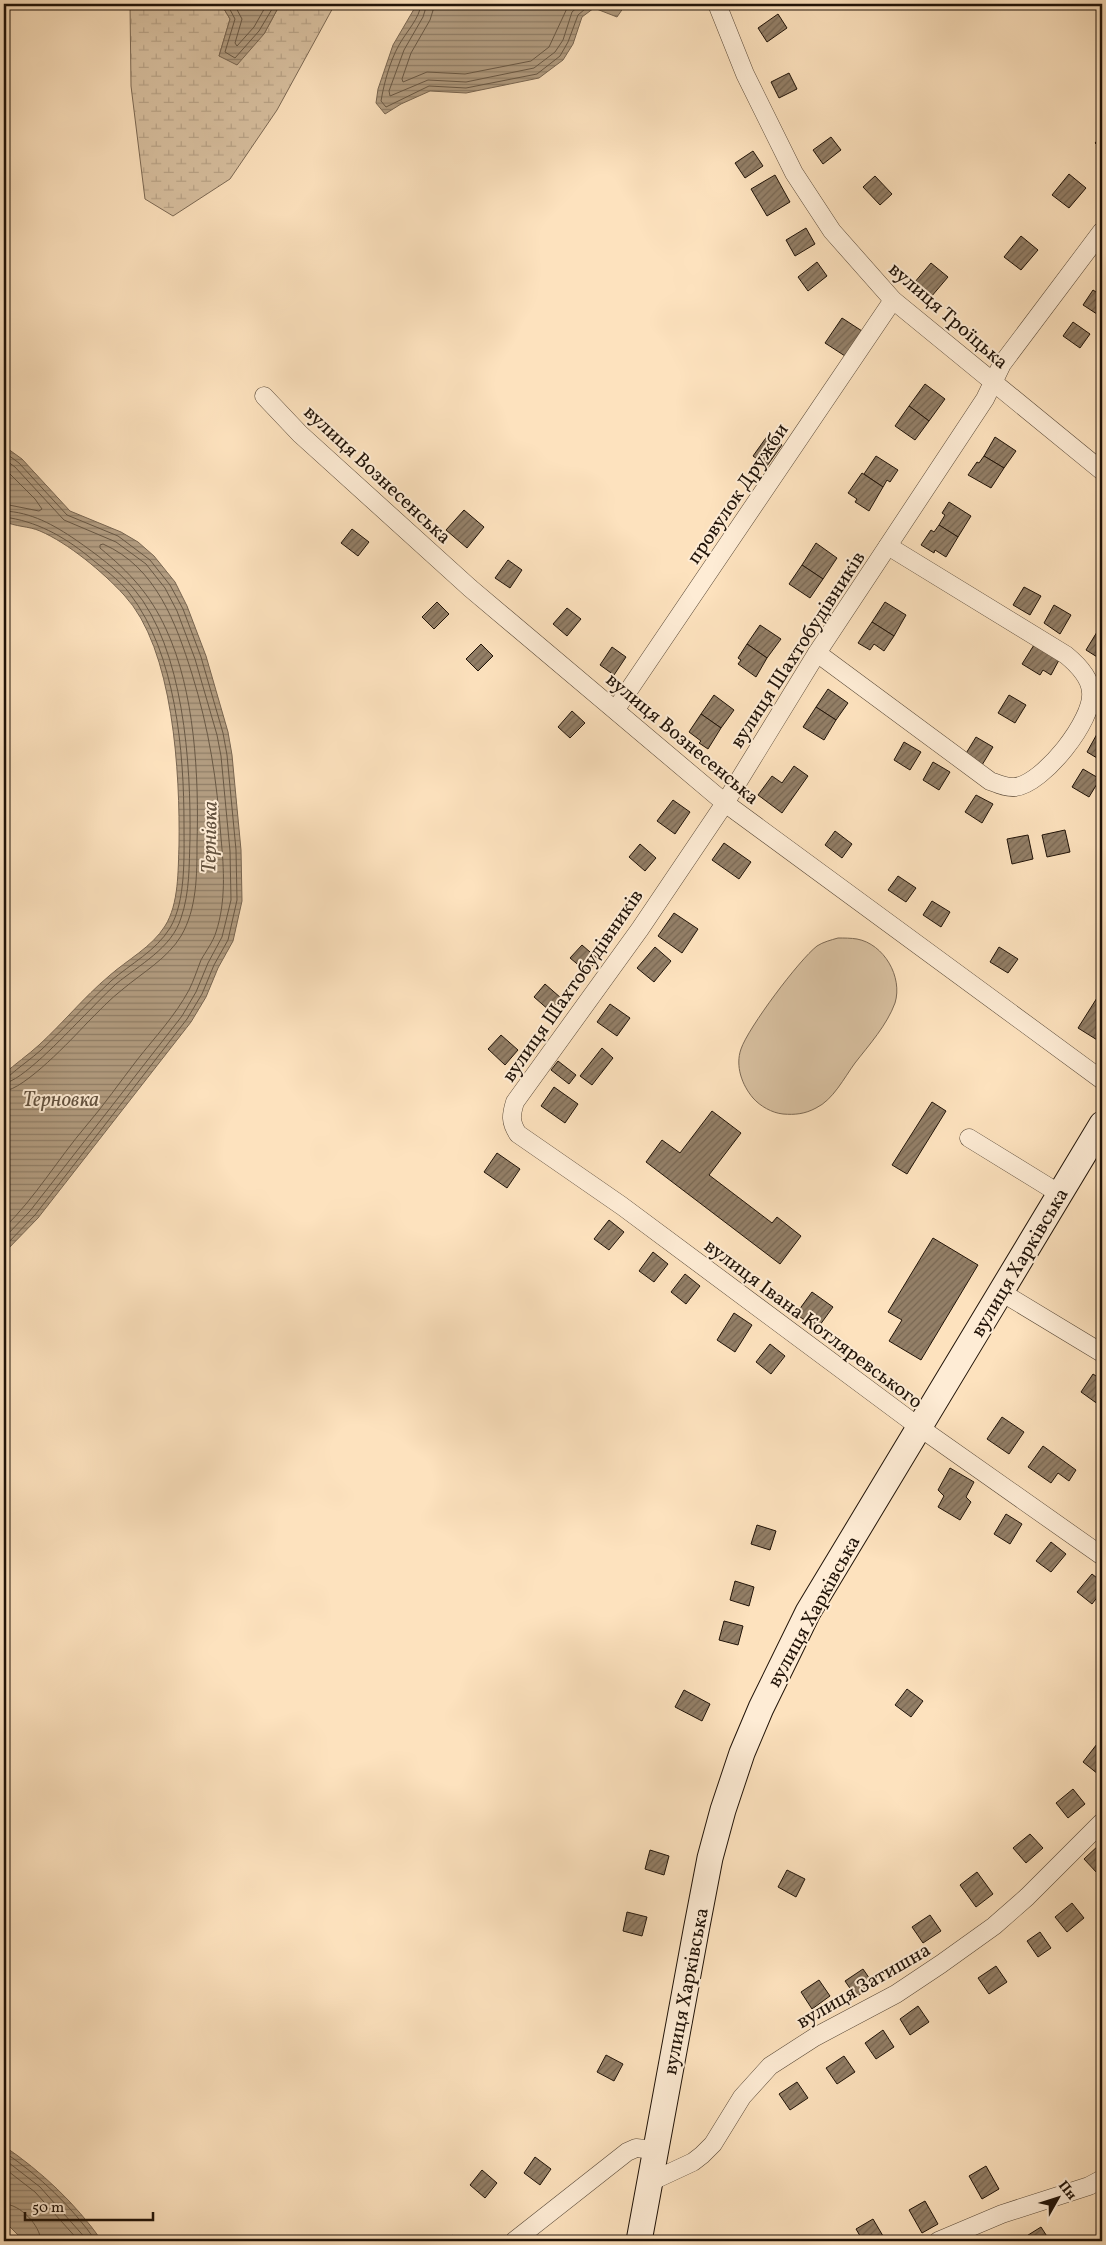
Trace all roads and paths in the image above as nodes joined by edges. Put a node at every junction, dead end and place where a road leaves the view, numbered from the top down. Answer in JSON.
{"nodes":[{"id":1,"x":717,"y":4,"type":"edge"},
{"id":2,"x":1102,"y":231,"type":"edge"},
{"id":3,"x":893,"y":300,"type":"junction"},
{"id":4,"x":993,"y":383,"type":"junction"},
{"id":5,"x":264,"y":396,"type":"dead end"},
{"id":6,"x":1102,"y":471,"type":"edge"},
{"id":7,"x":888,"y":546,"type":"junction"},
{"id":8,"x":817,"y":653,"type":"junction"},
{"id":9,"x":616,"y":710,"type":"junction"},
{"id":10,"x":725,"y":803,"type":"junction"},
{"id":11,"x":1102,"y":1080,"type":"edge"},
{"id":12,"x":511,"y":1115,"type":"joint"},
{"id":13,"x":1102,"y":1124,"type":"edge"},
{"id":14,"x":969,"y":1138,"type":"dead end"},
{"id":15,"x":1060,"y":1194,"type":"junction"},
{"id":16,"x":1001,"y":1292,"type":"junction"},
{"id":17,"x":1102,"y":1353,"type":"edge"},
{"id":18,"x":919,"y":1427,"type":"junction"},
{"id":19,"x":1102,"y":1556,"type":"edge"},
{"id":20,"x":1102,"y":1822,"type":"edge"},
{"id":21,"x":655,"y":2150,"type":"junction"},
{"id":22,"x":1102,"y":2179,"type":"edge"},
{"id":23,"x":650,"y":2182,"type":"junction"},
{"id":24,"x":514,"y":2241,"type":"edge"},
{"id":25,"x":639,"y":2241,"type":"edge"},
{"id":26,"x":938,"y":2241,"type":"edge"}],
"edges":[{"from":1,"to":3,"type":"street","name":"вулиця Троїцька"},
{"from":2,"to":4,"type":"street","name":"вулиця Шахтобудівників"},
{"from":3,"to":4,"type":"street","name":"вулиця Троїцька"},
{"from":3,"to":9,"type":"street","name":"провулок Дружби"},
{"from":4,"to":6,"type":"street","name":"вулиця Троїцька"},
{"from":4,"to":7,"type":"street","name":"вулиця Шахтобудівників"},
{"from":5,"to":9,"type":"street","name":"вулиця Вознесенська"},
{"from":7,"to":8,"type":"street","name":"вулиця Шахтобудівників"},
{"from":7,"to":8,"type":"street"},
{"from":8,"to":10,"type":"street","name":"вулиця Шахтобудівників"},
{"from":9,"to":10,"type":"street","name":"вулиця Вознесенська"},
{"from":10,"to":11,"type":"street","name":"вулиця Вознесенська"},
{"from":10,"to":12,"type":"street","name":"вулиця Шахтобудівників"},
{"from":12,"to":18,"type":"street","name":"вулиця Івана Котляревського"},
{"from":13,"to":15,"type":"street","name":"вулиця Харківська"},
{"from":14,"to":15,"type":"street"},
{"from":15,"to":16,"type":"street","name":"вулиця Харківська"},
{"from":16,"to":17,"type":"street"},
{"from":16,"to":18,"type":"street","name":"вулиця Харківська"},
{"from":18,"to":19,"type":"street","name":"вулиця Івана Котляревського"},
{"from":18,"to":21,"type":"street","name":"вулиця Харківська"},
{"from":20,"to":23,"type":"street","name":"вулиця Затишна"},
{"from":21,"to":23,"type":"street","name":"вулиця Харківська"},
{"from":21,"to":24,"type":"street"},
{"from":22,"to":26,"type":"street"},
{"from":23,"to":25,"type":"street","name":"вулиця Харківська"}]}
